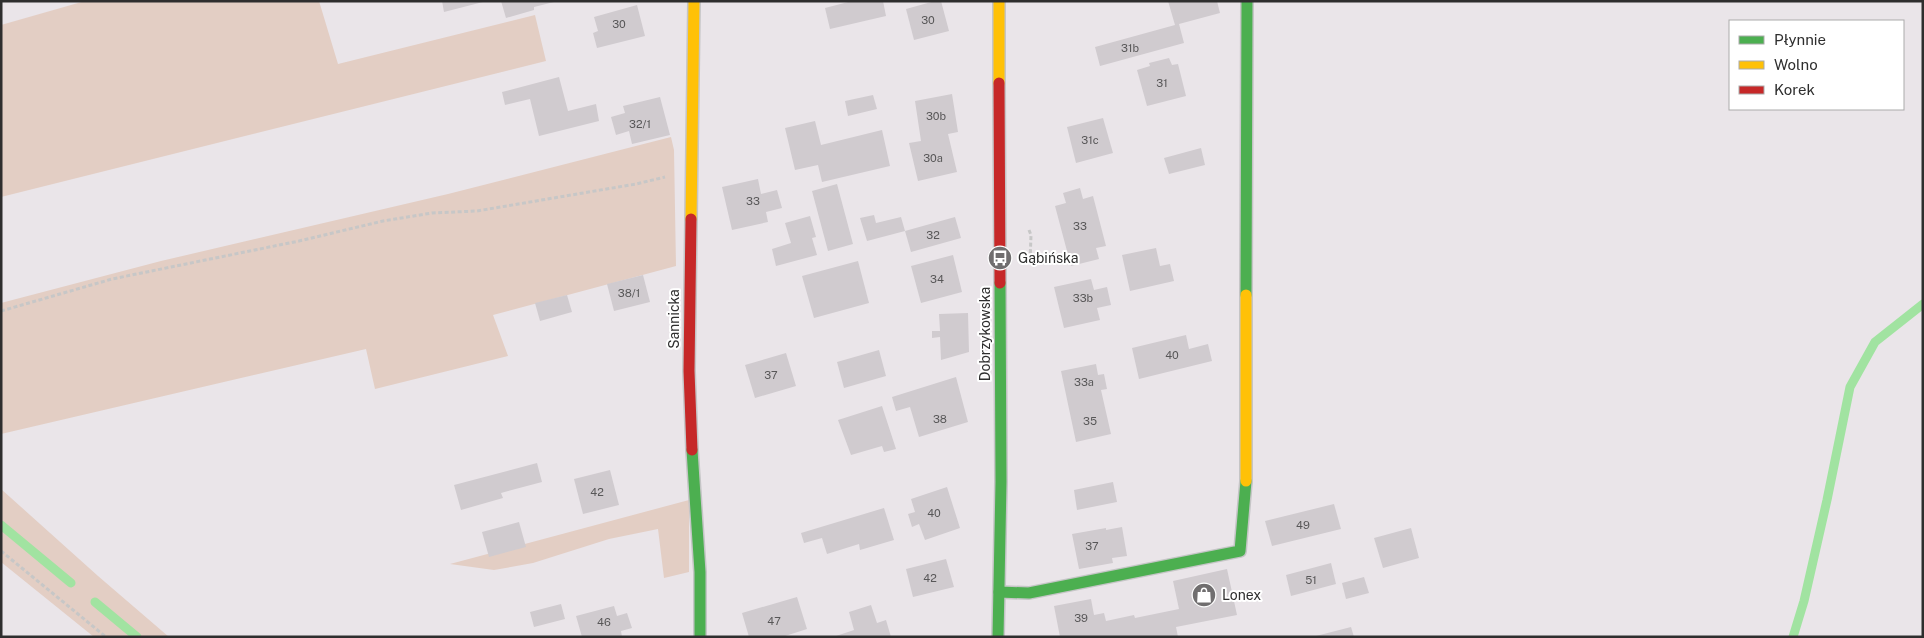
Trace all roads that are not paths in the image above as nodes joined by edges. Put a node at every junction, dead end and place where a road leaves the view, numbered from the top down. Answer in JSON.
{"nodes":[{"id":1,"x":694,"y":1,"type":"edge"},
{"id":2,"x":999,"y":1,"type":"edge"},
{"id":3,"x":1247,"y":1,"type":"edge"},
{"id":4,"x":999,"y":592,"type":"junction"},
{"id":5,"x":700,"y":637,"type":"edge"},
{"id":6,"x":998,"y":637,"type":"edge"}],
"edges":[{"from":1,"to":5,"type":"street","name":"Sannicka"},
{"from":2,"to":4,"type":"street","name":"Dobrzykowska"},
{"from":3,"to":4,"type":"street"},
{"from":4,"to":6,"type":"street","name":"Dobrzykowska"}]}
